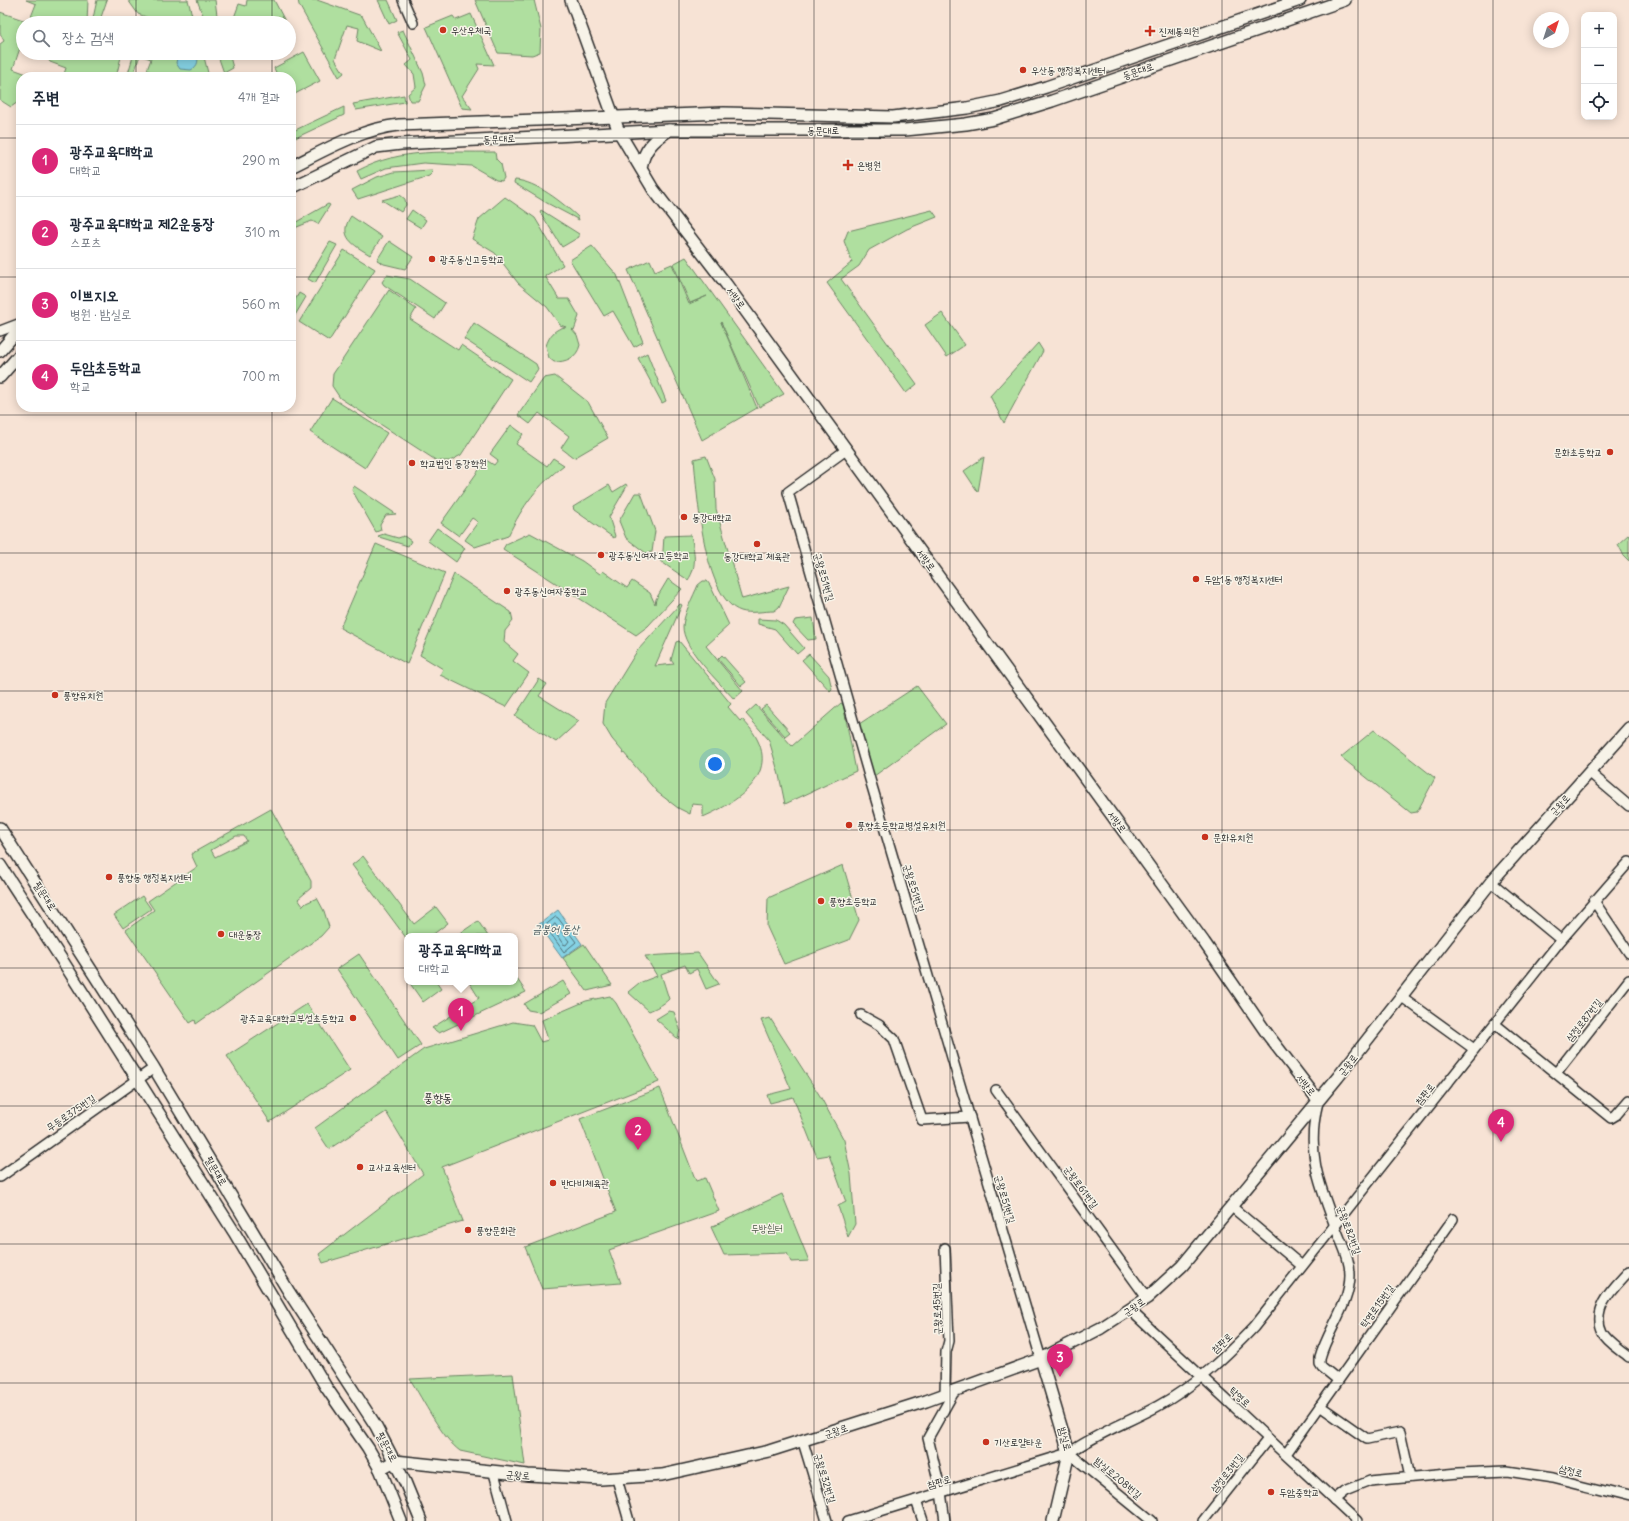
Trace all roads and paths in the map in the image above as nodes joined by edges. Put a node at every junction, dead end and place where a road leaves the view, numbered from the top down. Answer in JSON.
{"nodes":[{"id":1,"x":403,"y":0,"type":"edge"},
{"id":2,"x":571,"y":0,"type":"edge"},
{"id":3,"x":1300,"y":0,"type":"edge"},
{"id":4,"x":1345,"y":0,"type":"edge"},
{"id":5,"x":413,"y":23,"type":"dead end"},
{"id":6,"x":612,"y":116,"type":"junction"},
{"id":7,"x":669,"y":130,"type":"junction"},
{"id":8,"x":619,"y":132,"type":"junction"},
{"id":9,"x":296,"y":165,"type":"edge"},
{"id":10,"x":640,"y":168,"type":"junction"},
{"id":11,"x":296,"y":186,"type":"edge"},
{"id":12,"x":16,"y":325,"type":"edge"},
{"id":13,"x":0,"y":331,"type":"edge"},
{"id":14,"x":16,"y":333,"type":"edge"},
{"id":15,"x":0,"y":351,"type":"edge"},
{"id":16,"x":16,"y":358,"type":"edge"},
{"id":17,"x":1,"y":375,"type":"edge"},
{"id":18,"x":846,"y":450,"type":"junction"},
{"id":19,"x":1629,"y":728,"type":"edge"},
{"id":20,"x":1589,"y":772,"type":"junction"},
{"id":21,"x":1629,"y":806,"type":"edge"},
{"id":22,"x":0,"y":828,"type":"edge"},
{"id":23,"x":1629,"y":862,"type":"edge"},
{"id":24,"x":0,"y":865,"type":"edge"},
{"id":25,"x":1491,"y":882,"type":"junction"},
{"id":26,"x":1594,"y":901,"type":"junction"},
{"id":27,"x":1561,"y":940,"type":"junction"},
{"id":28,"x":1629,"y":953,"type":"edge"},
{"id":29,"x":1629,"y":980,"type":"edge"},
{"id":30,"x":1402,"y":997,"type":"junction"},
{"id":31,"x":860,"y":1015,"type":"dead end"},
{"id":32,"x":1495,"y":1024,"type":"junction"},
{"id":33,"x":1474,"y":1049,"type":"junction"},
{"id":34,"x":154,"y":1068,"type":"junction"},
{"id":35,"x":1556,"y":1073,"type":"junction"},
{"id":36,"x":137,"y":1081,"type":"junction"},
{"id":37,"x":996,"y":1090,"type":"dead end"},
{"id":38,"x":1318,"y":1100,"type":"junction"},
{"id":39,"x":1629,"y":1100,"type":"edge"},
{"id":40,"x":970,"y":1117,"type":"junction"},
{"id":41,"x":0,"y":1177,"type":"edge"},
{"id":42,"x":1232,"y":1207,"type":"junction"},
{"id":43,"x":1453,"y":1219,"type":"dead end"},
{"id":44,"x":1335,"y":1226,"type":"junction"},
{"id":45,"x":945,"y":1248,"type":"dead end"},
{"id":46,"x":1302,"y":1266,"type":"junction"},
{"id":47,"x":1629,"y":1271,"type":"edge"},
{"id":48,"x":1148,"y":1298,"type":"junction"},
{"id":49,"x":1130,"y":1310,"type":"junction"},
{"id":50,"x":1629,"y":1357,"type":"edge"},
{"id":51,"x":1041,"y":1358,"type":"junction"},
{"id":52,"x":1202,"y":1377,"type":"junction"},
{"id":53,"x":1338,"y":1380,"type":"junction"},
{"id":54,"x":950,"y":1392,"type":"junction"},
{"id":55,"x":1320,"y":1406,"type":"junction"},
{"id":56,"x":1268,"y":1439,"type":"junction"},
{"id":57,"x":803,"y":1442,"type":"junction"},
{"id":58,"x":1070,"y":1453,"type":"junction"},
{"id":59,"x":1286,"y":1454,"type":"junction"},
{"id":60,"x":395,"y":1461,"type":"junction"},
{"id":61,"x":380,"y":1469,"type":"junction"},
{"id":62,"x":494,"y":1473,"type":"junction"},
{"id":63,"x":1410,"y":1477,"type":"junction"},
{"id":64,"x":617,"y":1479,"type":"junction"},
{"id":65,"x":941,"y":1492,"type":"junction"},
{"id":66,"x":1629,"y":1497,"type":"edge"},
{"id":67,"x":916,"y":1500,"type":"junction"},
{"id":68,"x":1334,"y":1500,"type":"junction"},
{"id":69,"x":401,"y":1521,"type":"edge"},
{"id":70,"x":421,"y":1521,"type":"edge"},
{"id":71,"x":507,"y":1521,"type":"edge"},
{"id":72,"x":629,"y":1521,"type":"edge"},
{"id":73,"x":827,"y":1521,"type":"edge"},
{"id":74,"x":848,"y":1521,"type":"edge"},
{"id":75,"x":922,"y":1521,"type":"edge"},
{"id":76,"x":945,"y":1521,"type":"edge"},
{"id":77,"x":1053,"y":1521,"type":"edge"},
{"id":78,"x":1152,"y":1521,"type":"edge"},
{"id":79,"x":1203,"y":1521,"type":"edge"},
{"id":80,"x":1357,"y":1521,"type":"edge"}],
"edges":[{"from":1,"to":5,"type":"street"},
{"from":2,"to":6,"type":"main road","name":"서방로"},
{"from":3,"to":6,"type":"main road","name":"동문대로"},
{"from":4,"to":7,"type":"main road","name":"동문대로"},
{"from":6,"to":8,"type":"main road","name":"서방로"},
{"from":6,"to":9,"type":"main road","name":"동문대로"},
{"from":7,"to":8,"type":"main road","name":"동문대로"},
{"from":7,"to":10,"type":"main road"},
{"from":8,"to":10,"type":"main road","name":"서방로"},
{"from":8,"to":11,"type":"main road","name":"동문대로"},
{"from":10,"to":18,"type":"main road","name":"서방로"},
{"from":12,"to":13,"type":"street"},
{"from":14,"to":15,"type":"main road"},
{"from":16,"to":17,"type":"main road"},
{"from":18,"to":38,"type":"main road","name":"서방로"},
{"from":18,"to":40,"type":"street","name":"군왕로51번길"},
{"from":19,"to":20,"type":"main road","name":"군왕로"},
{"from":20,"to":21,"type":"street"},
{"from":20,"to":25,"type":"main road","name":"군왕로"},
{"from":22,"to":34,"type":"main road","name":"필문대로"},
{"from":23,"to":26,"type":"street","name":"참판로"},
{"from":24,"to":36,"type":"main road","name":"필문대로"},
{"from":25,"to":27,"type":"street"},
{"from":25,"to":30,"type":"main road","name":"군왕로"},
{"from":26,"to":27,"type":"street","name":"참판로"},
{"from":26,"to":28,"type":"street"},
{"from":27,"to":32,"type":"street","name":"참판로"},
{"from":29,"to":35,"type":"street","name":"삼정로87번길"},
{"from":30,"to":33,"type":"street"},
{"from":30,"to":38,"type":"main road","name":"군왕로"},
{"from":31,"to":40,"type":"street"},
{"from":32,"to":33,"type":"street","name":"참판로"},
{"from":32,"to":35,"type":"street"},
{"from":33,"to":44,"type":"street","name":"참판로"},
{"from":34,"to":36,"type":"street","name":"무등로375번길"},
{"from":34,"to":60,"type":"main road","name":"필문대로"},
{"from":35,"to":39,"type":"street"},
{"from":36,"to":41,"type":"street","name":"무등로375번길"},
{"from":36,"to":61,"type":"main road","name":"필문대로"},
{"from":37,"to":48,"type":"street","name":"군왕로61번길"},
{"from":38,"to":42,"type":"main road","name":"군왕로"},
{"from":38,"to":44,"type":"street","name":"군왕로82번길"},
{"from":40,"to":51,"type":"street","name":"군왕로51번길"},
{"from":42,"to":46,"type":"street"},
{"from":42,"to":48,"type":"main road","name":"군왕로"},
{"from":43,"to":53,"type":"street","name":"탁영로15번길"},
{"from":44,"to":46,"type":"street","name":"참판로"},
{"from":44,"to":53,"type":"street","name":"군왕로82번길"},
{"from":45,"to":54,"type":"street","name":"군왕로45번길"},
{"from":46,"to":52,"type":"street","name":"참판로"},
{"from":47,"to":50,"type":"street"},
{"from":48,"to":49,"type":"main road","name":"군왕로"},
{"from":49,"to":51,"type":"main road","name":"군왕로"},
{"from":49,"to":52,"type":"street","name":"탁영로"},
{"from":51,"to":54,"type":"main road","name":"군왕로"},
{"from":51,"to":58,"type":"main road","name":"밤실로"},
{"from":52,"to":56,"type":"street","name":"탁영로"},
{"from":52,"to":58,"type":"street","name":"참판로"},
{"from":53,"to":55,"type":"street","name":"탁영로15번길"},
{"from":54,"to":57,"type":"main road","name":"군왕로"},
{"from":54,"to":65,"type":"street"},
{"from":55,"to":59,"type":"street","name":"탁영로15번길"},
{"from":55,"to":63,"type":"street"},
{"from":56,"to":59,"type":"street","name":"탁영로"},
{"from":56,"to":79,"type":"street","name":"삼정로3번길"},
{"from":57,"to":64,"type":"main road","name":"군왕로"},
{"from":57,"to":73,"type":"street","name":"군왕로32번길"},
{"from":58,"to":65,"type":"street","name":"참판로"},
{"from":58,"to":77,"type":"main road","name":"밤실로"},
{"from":58,"to":78,"type":"street","name":"밤실로208번길"},
{"from":59,"to":68,"type":"street","name":"탁영로"},
{"from":60,"to":61,"type":"main road"},
{"from":60,"to":62,"type":"main road","name":"군왕로"},
{"from":60,"to":70,"type":"main road","name":"필문대로"},
{"from":61,"to":69,"type":"main road","name":"필문대로"},
{"from":62,"to":64,"type":"main road","name":"군왕로"},
{"from":62,"to":71,"type":"street"},
{"from":63,"to":66,"type":"street","name":"삼정로"},
{"from":63,"to":68,"type":"street"},
{"from":64,"to":72,"type":"street"},
{"from":65,"to":67,"type":"street","name":"참판로"},
{"from":65,"to":76,"type":"street"},
{"from":67,"to":74,"type":"street","name":"참판로"},
{"from":67,"to":75,"type":"street"},
{"from":68,"to":80,"type":"street","name":"탁영로"}]}
